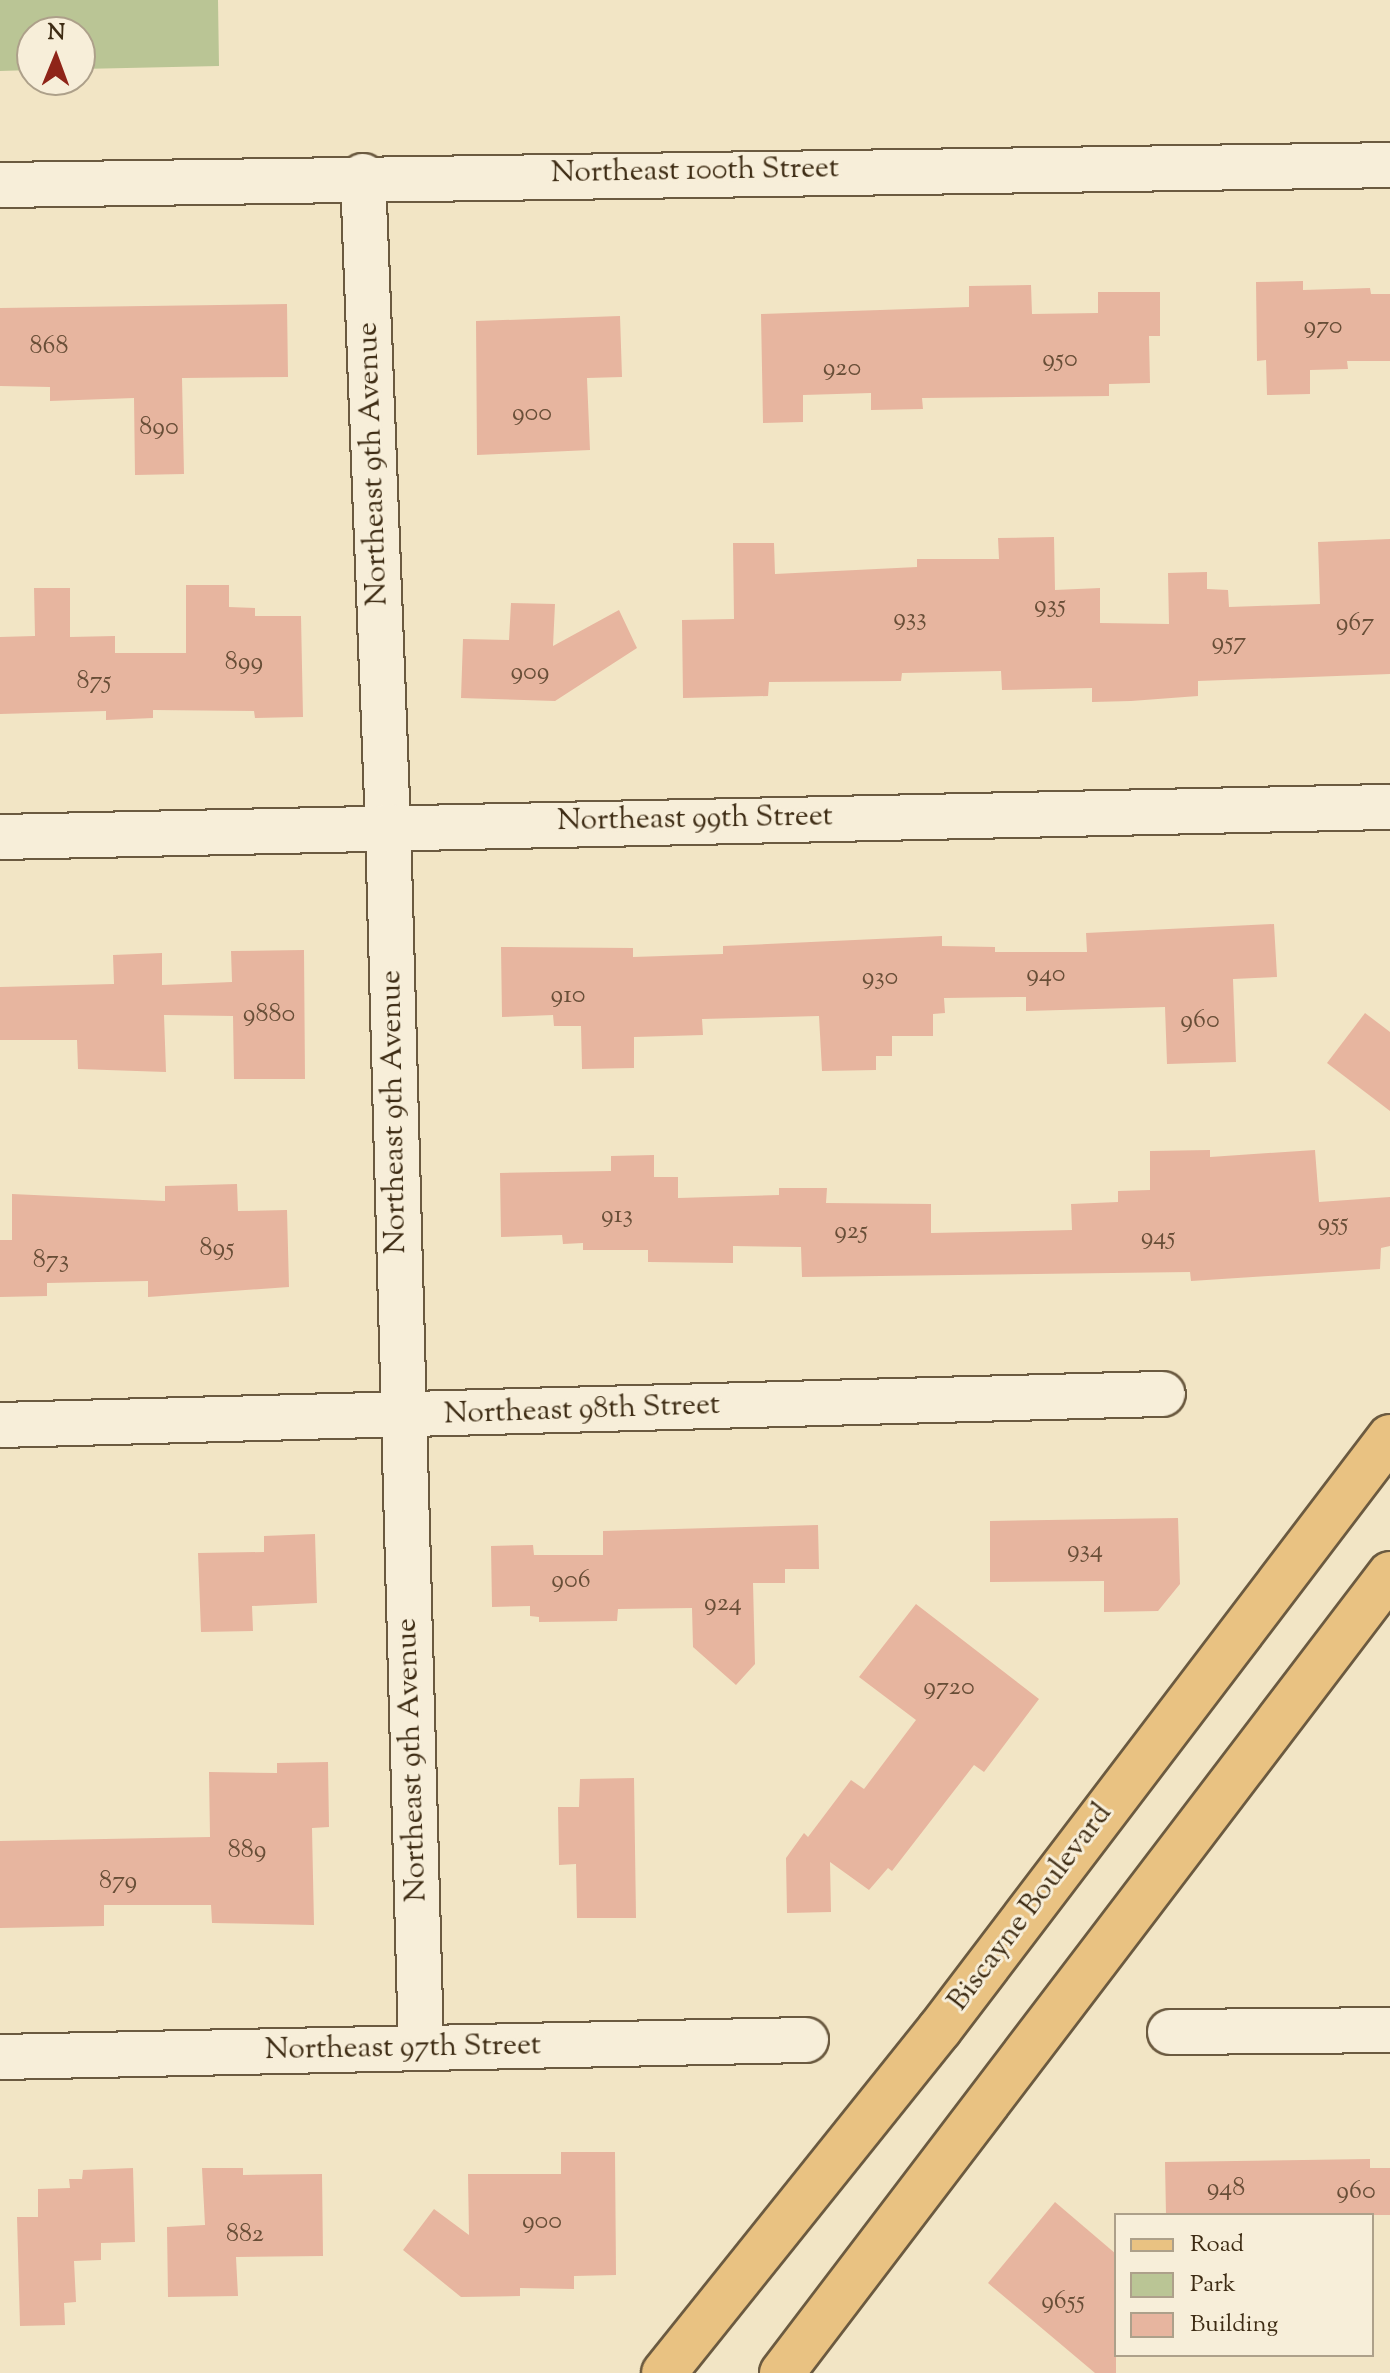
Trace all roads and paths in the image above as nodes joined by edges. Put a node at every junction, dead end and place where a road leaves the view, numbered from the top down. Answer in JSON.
{"nodes":[{"id":1,"x":1390,"y":165,"type":"edge"},
{"id":2,"x":363,"y":176,"type":"junction"},
{"id":3,"x":0,"y":185,"type":"edge"},
{"id":4,"x":1390,"y":807,"type":"edge"},
{"id":5,"x":388,"y":826,"type":"junction"},
{"id":6,"x":0,"y":837,"type":"edge"},
{"id":7,"x":1163,"y":1394,"type":"dead end"},
{"id":8,"x":403,"y":1417,"type":"junction"},
{"id":9,"x":0,"y":1425,"type":"edge"},
{"id":10,"x":1390,"y":1437,"type":"edge"},
{"id":11,"x":1390,"y":1574,"type":"edge"},
{"id":12,"x":1390,"y":2030,"type":"edge"},
{"id":13,"x":1170,"y":2032,"type":"dead end"},
{"id":14,"x":806,"y":2040,"type":"dead end"},
{"id":15,"x":421,"y":2048,"type":"junction"},
{"id":16,"x":0,"y":2057,"type":"edge"},
{"id":17,"x":664,"y":2373,"type":"edge"},
{"id":18,"x":782,"y":2373,"type":"edge"}],
"edges":[{"from":1,"to":2,"type":"street","name":"Northeast 100th Street"},
{"from":2,"to":3,"type":"street","name":"Northeast 100th Street"},
{"from":2,"to":5,"type":"street","name":"Northeast 9th Avenue"},
{"from":4,"to":5,"type":"street","name":"Northeast 99th Street"},
{"from":5,"to":6,"type":"street","name":"Northeast 99th Street"},
{"from":5,"to":8,"type":"street","name":"Northeast 9th Avenue"},
{"from":7,"to":8,"type":"street","name":"Northeast 98th Street"},
{"from":8,"to":9,"type":"street","name":"Northeast 98th Street"},
{"from":8,"to":15,"type":"street","name":"Northeast 9th Avenue"},
{"from":10,"to":17,"type":"main road","name":"Biscayne Boulevard"},
{"from":11,"to":18,"type":"main road"},
{"from":12,"to":13,"type":"street"},
{"from":14,"to":15,"type":"street","name":"Northeast 97th Street"},
{"from":15,"to":16,"type":"street","name":"Northeast 97th Street"}]}
